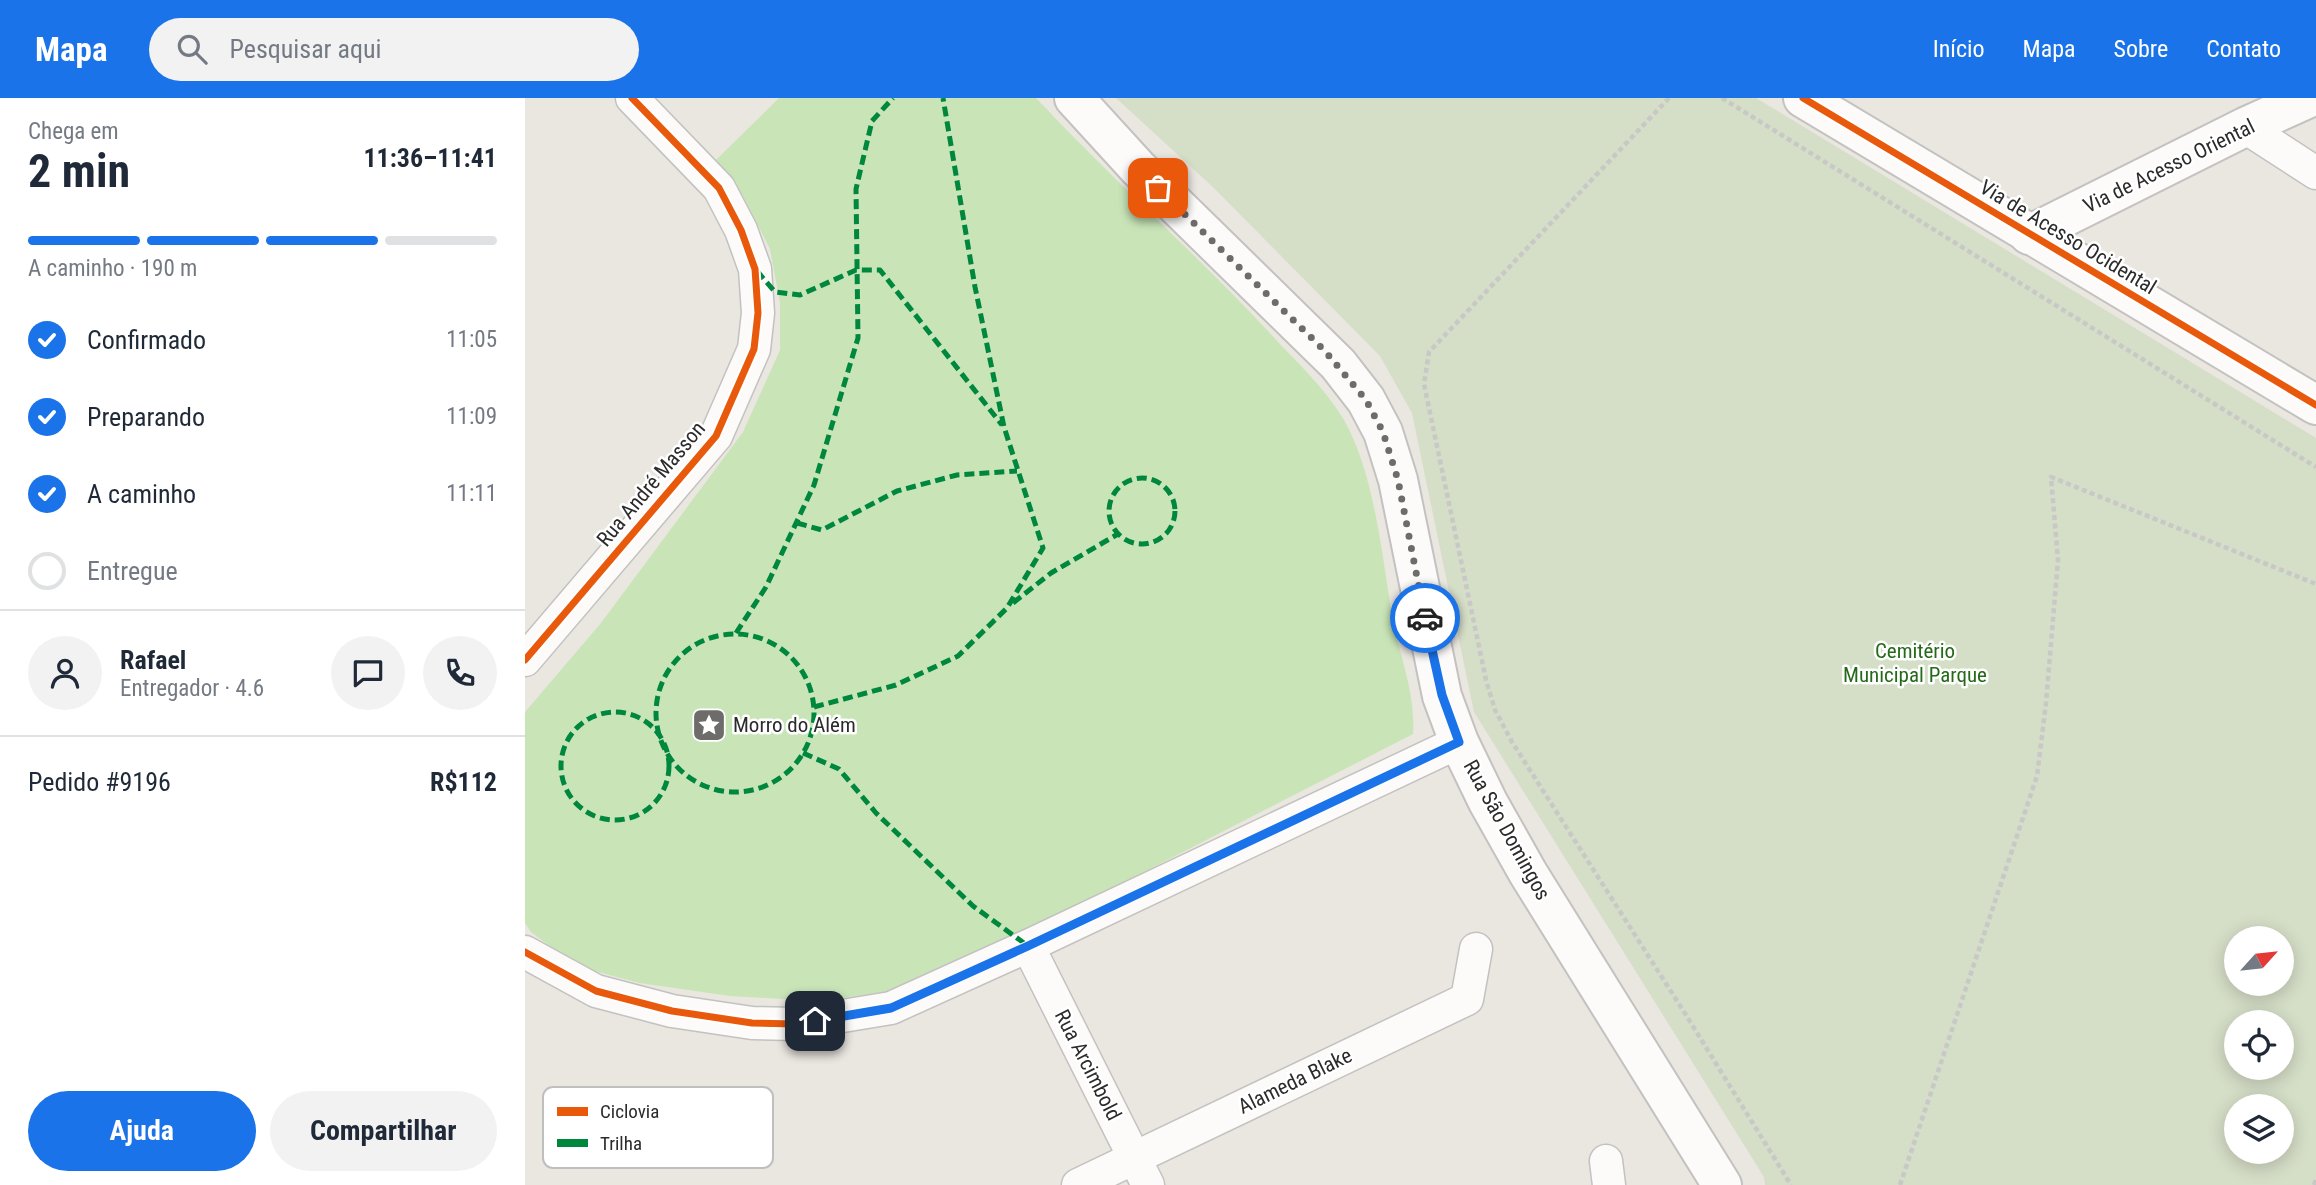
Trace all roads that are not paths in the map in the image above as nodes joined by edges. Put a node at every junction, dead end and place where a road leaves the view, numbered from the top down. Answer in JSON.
{"nodes":[{"id":1,"x":632,"y":98,"type":"edge"},
{"id":2,"x":1074,"y":98,"type":"edge"},
{"id":3,"x":1803,"y":98,"type":"edge"},
{"id":4,"x":2309,"y":98,"type":"edge"},
{"id":5,"x":2245,"y":127,"type":"junction"},
{"id":6,"x":2316,"y":173,"type":"edge"},
{"id":7,"x":2029,"y":235,"type":"junction"},
{"id":8,"x":2316,"y":405,"type":"edge"},
{"id":9,"x":525,"y":660,"type":"edge"},
{"id":10,"x":1459,"y":742,"type":"junction"},
{"id":11,"x":1028,"y":946,"type":"junction"},
{"id":12,"x":1476,"y":949,"type":"dead end"},
{"id":13,"x":525,"y":952,"type":"edge"},
{"id":14,"x":1141,"y":1172,"type":"edge"},
{"id":15,"x":1078,"y":1185,"type":"edge"},
{"id":16,"x":1722,"y":1185,"type":"edge"}],
"edges":[{"from":1,"to":9,"type":"street","name":"Rua André Masson"},
{"from":2,"to":10,"type":"main road","name":"Rua São Domingos"},
{"from":3,"to":7,"type":"main road","name":"Via de Acesso Ocidental"},
{"from":4,"to":5,"type":"main road","name":"Via de Acesso Oriental"},
{"from":5,"to":6,"type":"street"},
{"from":5,"to":7,"type":"main road","name":"Via de Acesso Oriental"},
{"from":7,"to":8,"type":"main road","name":"Via de Acesso Ocidental"},
{"from":10,"to":11,"type":"street"},
{"from":10,"to":16,"type":"main road","name":"Rua São Domingos"},
{"from":11,"to":13,"type":"street"},
{"from":11,"to":14,"type":"street","name":"Rua Arcimbold"},
{"from":12,"to":14,"type":"street","name":"Alameda Blake"},
{"from":14,"to":15,"type":"street","name":"Alameda Blake"}]}
